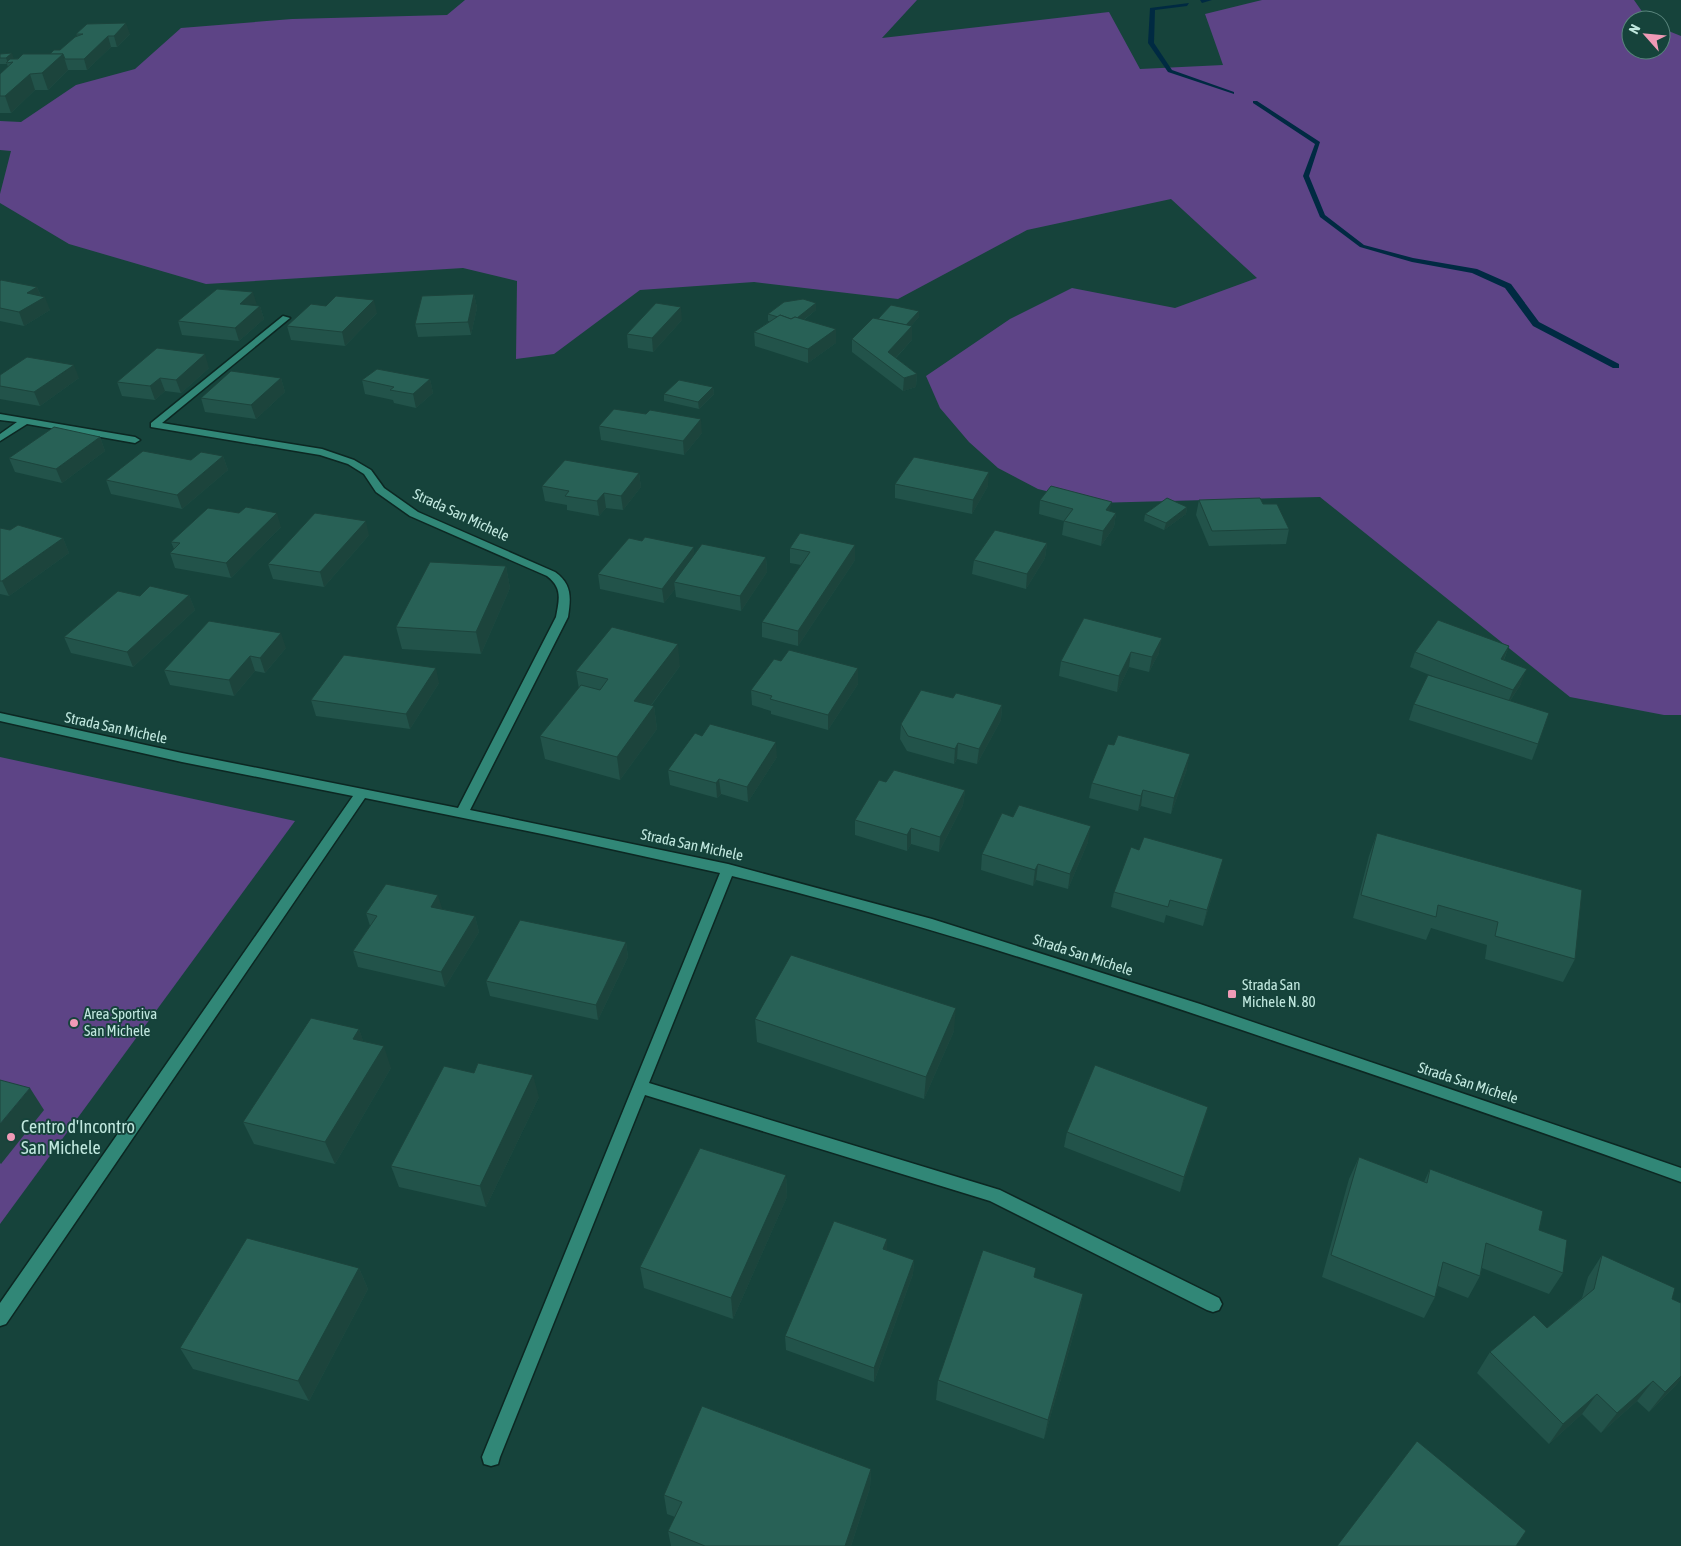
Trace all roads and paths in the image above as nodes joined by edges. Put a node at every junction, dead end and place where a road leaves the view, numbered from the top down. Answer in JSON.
{"nodes":[{"id":1,"x":286,"y":318,"type":"dead end"},
{"id":2,"x":0,"y":417,"type":"edge"},
{"id":3,"x":25,"y":422,"type":"junction"},
{"id":4,"x":0,"y":438,"type":"edge"},
{"id":5,"x":135,"y":440,"type":"dead end"},
{"id":6,"x":0,"y":718,"type":"edge"},
{"id":7,"x":362,"y":793,"type":"junction"},
{"id":8,"x":462,"y":813,"type":"junction"},
{"id":9,"x":728,"y":869,"type":"junction"},
{"id":10,"x":640,"y":1087,"type":"junction"},
{"id":11,"x":1681,"y":1175,"type":"edge"},
{"id":12,"x":1213,"y":1304,"type":"dead end"},
{"id":13,"x":0,"y":1318,"type":"edge"},
{"id":14,"x":491,"y":1457,"type":"dead end"}],
"edges":[{"from":1,"to":8,"type":"street","name":"Strada San Michele"},
{"from":2,"to":3,"type":"street"},
{"from":3,"to":4,"type":"street"},
{"from":3,"to":5,"type":"street"},
{"from":6,"to":7,"type":"street","name":"Strada San Michele"},
{"from":7,"to":8,"type":"street","name":"Strada San Michele"},
{"from":7,"to":13,"type":"street"},
{"from":8,"to":9,"type":"street","name":"Strada San Michele"},
{"from":9,"to":10,"type":"street"},
{"from":9,"to":11,"type":"street","name":"Strada San Michele"},
{"from":10,"to":12,"type":"street"},
{"from":10,"to":14,"type":"street"}]}
